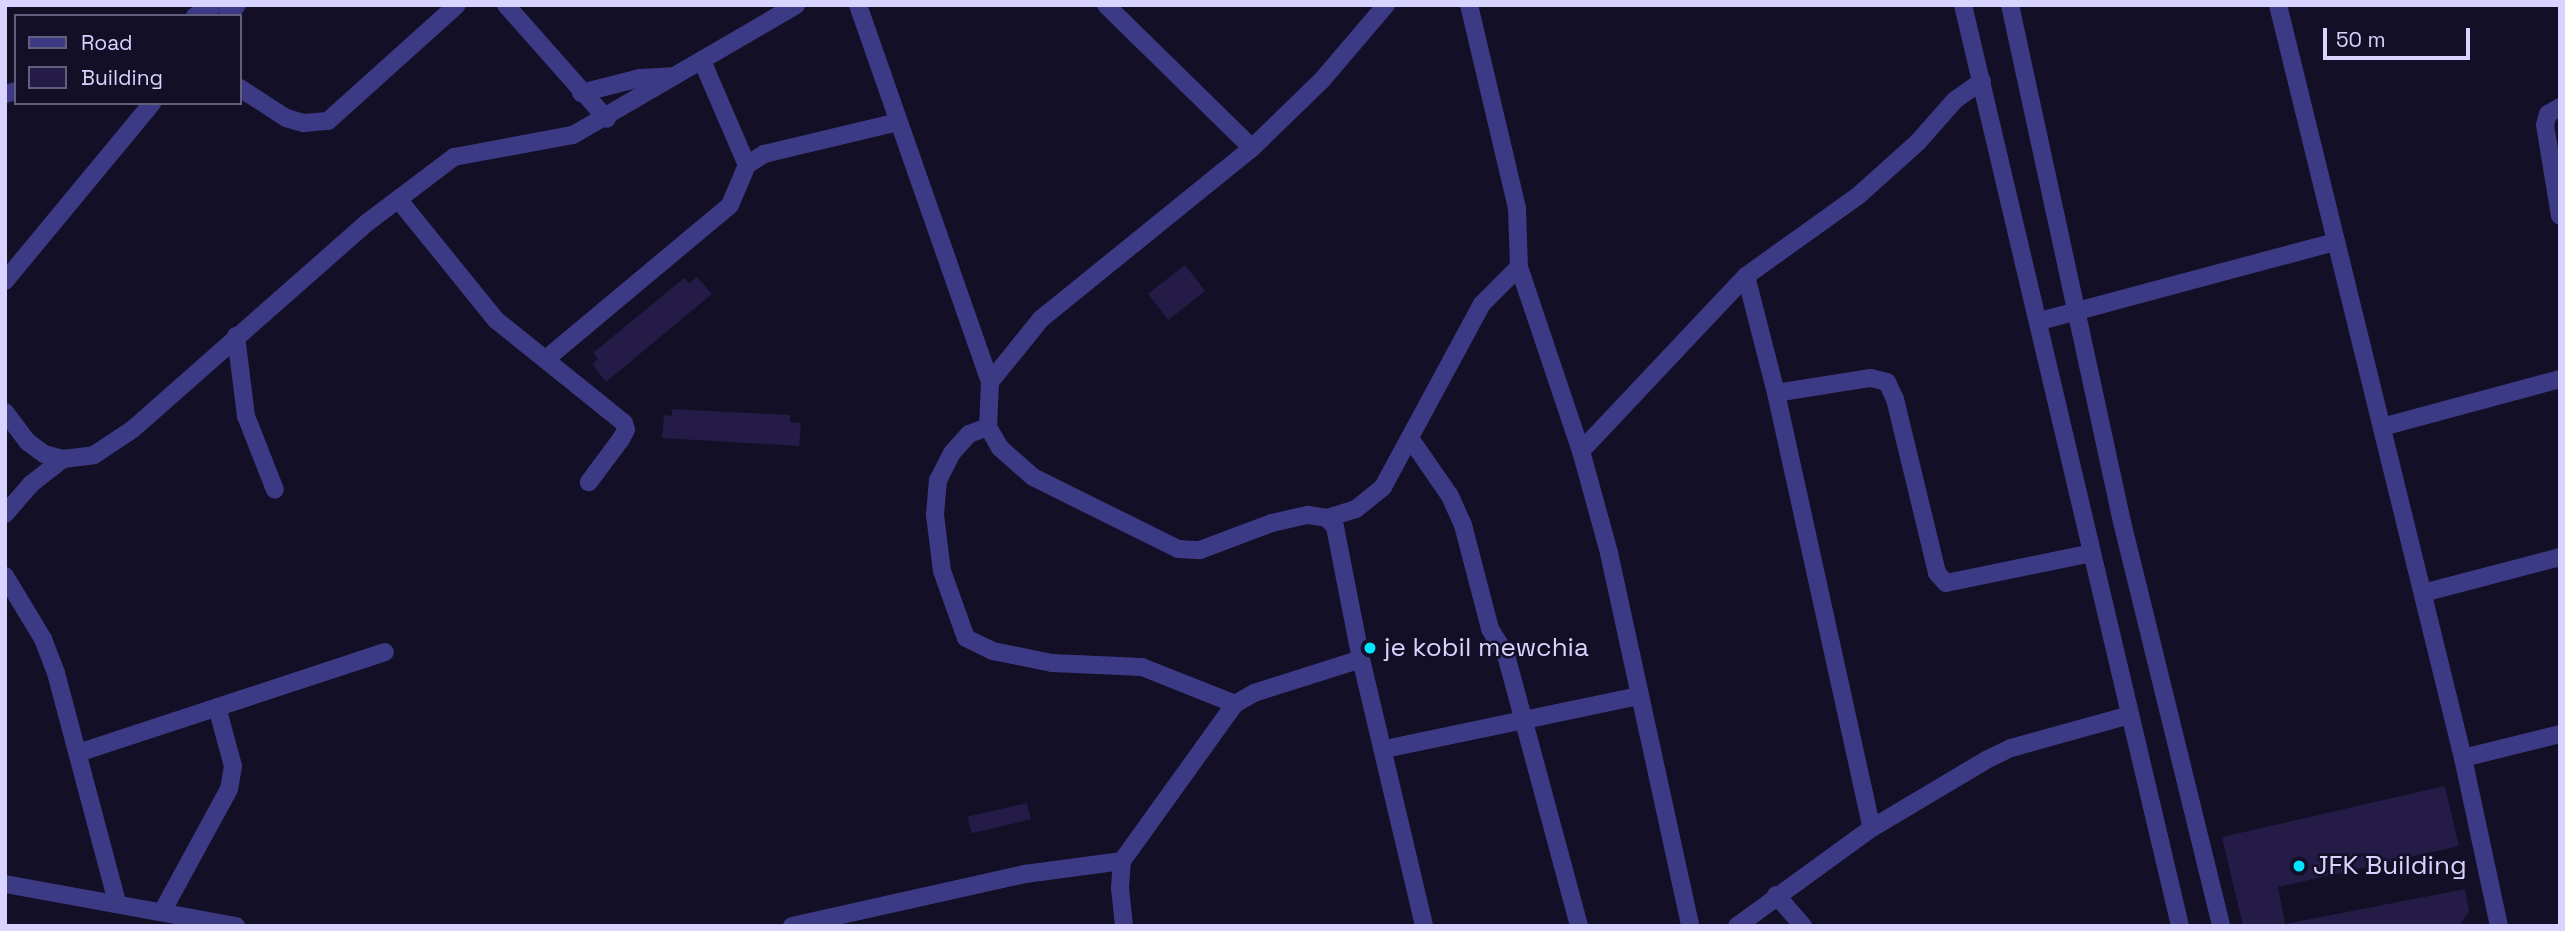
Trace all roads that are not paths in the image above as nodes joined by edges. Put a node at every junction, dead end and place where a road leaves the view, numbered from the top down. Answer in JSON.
{"nodes":[{"id":1,"x":215,"y":5,"type":"edge"},
{"id":2,"x":457,"y":5,"type":"edge"},
{"id":3,"x":506,"y":5,"type":"edge"},
{"id":4,"x":796,"y":5,"type":"edge"},
{"id":5,"x":858,"y":5,"type":"edge"},
{"id":6,"x":1106,"y":5,"type":"edge"},
{"id":7,"x":1386,"y":5,"type":"edge"},
{"id":8,"x":1469,"y":5,"type":"edge"},
{"id":9,"x":1963,"y":5,"type":"edge"},
{"id":10,"x":2010,"y":5,"type":"edge"},
{"id":11,"x":2278,"y":5,"type":"edge"},
{"id":12,"x":199,"y":14,"type":"edge"},
{"id":13,"x":703,"y":63,"type":"junction"},
{"id":14,"x":678,"y":76,"type":"junction"},
{"id":15,"x":1982,"y":82,"type":"junction"},
{"id":16,"x":242,"y":89,"type":"edge"},
{"id":17,"x":581,"y":93,"type":"junction"},
{"id":18,"x":150,"y":105,"type":"edge"},
{"id":19,"x":2560,"y":107,"type":"edge"},
{"id":20,"x":607,"y":119,"type":"junction"},
{"id":21,"x":898,"y":122,"type":"junction"},
{"id":22,"x":1252,"y":148,"type":"junction"},
{"id":23,"x":747,"y":165,"type":"junction"},
{"id":24,"x":398,"y":199,"type":"junction"},
{"id":25,"x":2560,"y":216,"type":"edge"},
{"id":26,"x":2334,"y":242,"type":"junction"},
{"id":27,"x":1519,"y":267,"type":"junction"},
{"id":28,"x":1746,"y":276,"type":"junction"},
{"id":29,"x":5,"y":281,"type":"edge"},
{"id":30,"x":2074,"y":312,"type":"junction"},
{"id":31,"x":2040,"y":321,"type":"junction"},
{"id":32,"x":236,"y":336,"type":"junction"},
{"id":33,"x":546,"y":359,"type":"junction"},
{"id":34,"x":2560,"y":379,"type":"edge"},
{"id":35,"x":990,"y":382,"type":"junction"},
{"id":36,"x":1776,"y":393,"type":"junction"},
{"id":37,"x":5,"y":412,"type":"edge"},
{"id":38,"x":988,"y":427,"type":"junction"},
{"id":39,"x":2382,"y":427,"type":"junction"},
{"id":40,"x":1412,"y":441,"type":"junction"},
{"id":41,"x":1581,"y":451,"type":"junction"},
{"id":42,"x":63,"y":459,"type":"junction"},
{"id":43,"x":589,"y":482,"type":"dead end"},
{"id":44,"x":275,"y":490,"type":"dead end"},
{"id":45,"x":5,"y":514,"type":"edge"},
{"id":46,"x":1327,"y":518,"type":"junction"},
{"id":47,"x":2092,"y":553,"type":"junction"},
{"id":48,"x":2560,"y":557,"type":"edge"},
{"id":49,"x":5,"y":576,"type":"edge"},
{"id":50,"x":2423,"y":593,"type":"junction"},
{"id":51,"x":385,"y":652,"type":"dead end"},
{"id":52,"x":1361,"y":659,"type":"junction"},
{"id":53,"x":1638,"y":696,"type":"junction"},
{"id":54,"x":1235,"y":704,"type":"junction"},
{"id":55,"x":217,"y":707,"type":"junction"},
{"id":56,"x":2130,"y":715,"type":"junction"},
{"id":57,"x":1524,"y":722,"type":"junction"},
{"id":58,"x":2560,"y":734,"type":"edge"},
{"id":59,"x":1385,"y":749,"type":"junction"},
{"id":60,"x":78,"y":753,"type":"junction"},
{"id":61,"x":2463,"y":758,"type":"junction"},
{"id":62,"x":1872,"y":828,"type":"junction"},
{"id":63,"x":1122,"y":861,"type":"junction"},
{"id":64,"x":5,"y":884,"type":"edge"},
{"id":65,"x":1776,"y":895,"type":"junction"},
{"id":66,"x":117,"y":902,"type":"junction"},
{"id":67,"x":162,"y":912,"type":"junction"},
{"id":68,"x":236,"y":926,"type":"edge"},
{"id":69,"x":792,"y":926,"type":"edge"},
{"id":70,"x":1124,"y":926,"type":"edge"},
{"id":71,"x":1424,"y":926,"type":"edge"},
{"id":72,"x":1579,"y":926,"type":"edge"},
{"id":73,"x":1690,"y":926,"type":"edge"},
{"id":74,"x":1737,"y":926,"type":"edge"},
{"id":75,"x":1802,"y":926,"type":"edge"},
{"id":76,"x":2180,"y":926,"type":"edge"},
{"id":77,"x":2221,"y":926,"type":"edge"},
{"id":78,"x":2499,"y":926,"type":"edge"}],
"edges":[{"from":1,"to":12,"type":"street"},
{"from":2,"to":16,"type":"street"},
{"from":3,"to":17,"type":"street"},
{"from":4,"to":13,"type":"street"},
{"from":5,"to":21,"type":"street"},
{"from":6,"to":22,"type":"street"},
{"from":7,"to":22,"type":"street"},
{"from":8,"to":27,"type":"street"},
{"from":9,"to":15,"type":"street"},
{"from":10,"to":30,"type":"street"},
{"from":11,"to":26,"type":"street"},
{"from":13,"to":14,"type":"street"},
{"from":13,"to":23,"type":"street"},
{"from":14,"to":17,"type":"street"},
{"from":14,"to":20,"type":"street"},
{"from":15,"to":28,"type":"street"},
{"from":15,"to":31,"type":"street"},
{"from":17,"to":20,"type":"street"},
{"from":18,"to":29,"type":"street"},
{"from":19,"to":25,"type":"street"},
{"from":20,"to":24,"type":"street"},
{"from":21,"to":23,"type":"street"},
{"from":21,"to":35,"type":"street"},
{"from":22,"to":35,"type":"street"},
{"from":23,"to":33,"type":"street"},
{"from":24,"to":32,"type":"street"},
{"from":24,"to":33,"type":"street"},
{"from":26,"to":30,"type":"street"},
{"from":26,"to":39,"type":"street"},
{"from":27,"to":40,"type":"street"},
{"from":27,"to":41,"type":"street"},
{"from":28,"to":36,"type":"street"},
{"from":28,"to":41,"type":"street"},
{"from":30,"to":31,"type":"street"},
{"from":30,"to":77,"type":"street"},
{"from":31,"to":47,"type":"street"},
{"from":32,"to":42,"type":"street"},
{"from":32,"to":44,"type":"street"},
{"from":33,"to":43,"type":"street"},
{"from":34,"to":39,"type":"street"},
{"from":35,"to":38,"type":"street"},
{"from":36,"to":47,"type":"street"},
{"from":36,"to":62,"type":"street"},
{"from":37,"to":42,"type":"street"},
{"from":38,"to":46,"type":"street"},
{"from":38,"to":54,"type":"street"},
{"from":39,"to":50,"type":"street"},
{"from":40,"to":46,"type":"street"},
{"from":40,"to":57,"type":"street"},
{"from":41,"to":53,"type":"street"},
{"from":42,"to":45,"type":"street"},
{"from":46,"to":52,"type":"street"},
{"from":47,"to":56,"type":"street"},
{"from":48,"to":50,"type":"street"},
{"from":49,"to":60,"type":"street"},
{"from":50,"to":61,"type":"street"},
{"from":51,"to":55,"type":"street"},
{"from":52,"to":54,"type":"street"},
{"from":52,"to":59,"type":"street"},
{"from":53,"to":57,"type":"street"},
{"from":53,"to":73,"type":"street"},
{"from":54,"to":63,"type":"street"},
{"from":55,"to":60,"type":"street"},
{"from":55,"to":67,"type":"street"},
{"from":56,"to":62,"type":"street"},
{"from":56,"to":76,"type":"street"},
{"from":57,"to":59,"type":"street"},
{"from":57,"to":72,"type":"street"},
{"from":58,"to":61,"type":"street"},
{"from":59,"to":71,"type":"street"},
{"from":60,"to":66,"type":"street"},
{"from":61,"to":78,"type":"street"},
{"from":62,"to":65,"type":"street"},
{"from":63,"to":69,"type":"street"},
{"from":63,"to":70,"type":"street"},
{"from":64,"to":66,"type":"street"},
{"from":65,"to":74,"type":"street"},
{"from":65,"to":75,"type":"street"},
{"from":66,"to":67,"type":"street"},
{"from":67,"to":68,"type":"street"}]}
